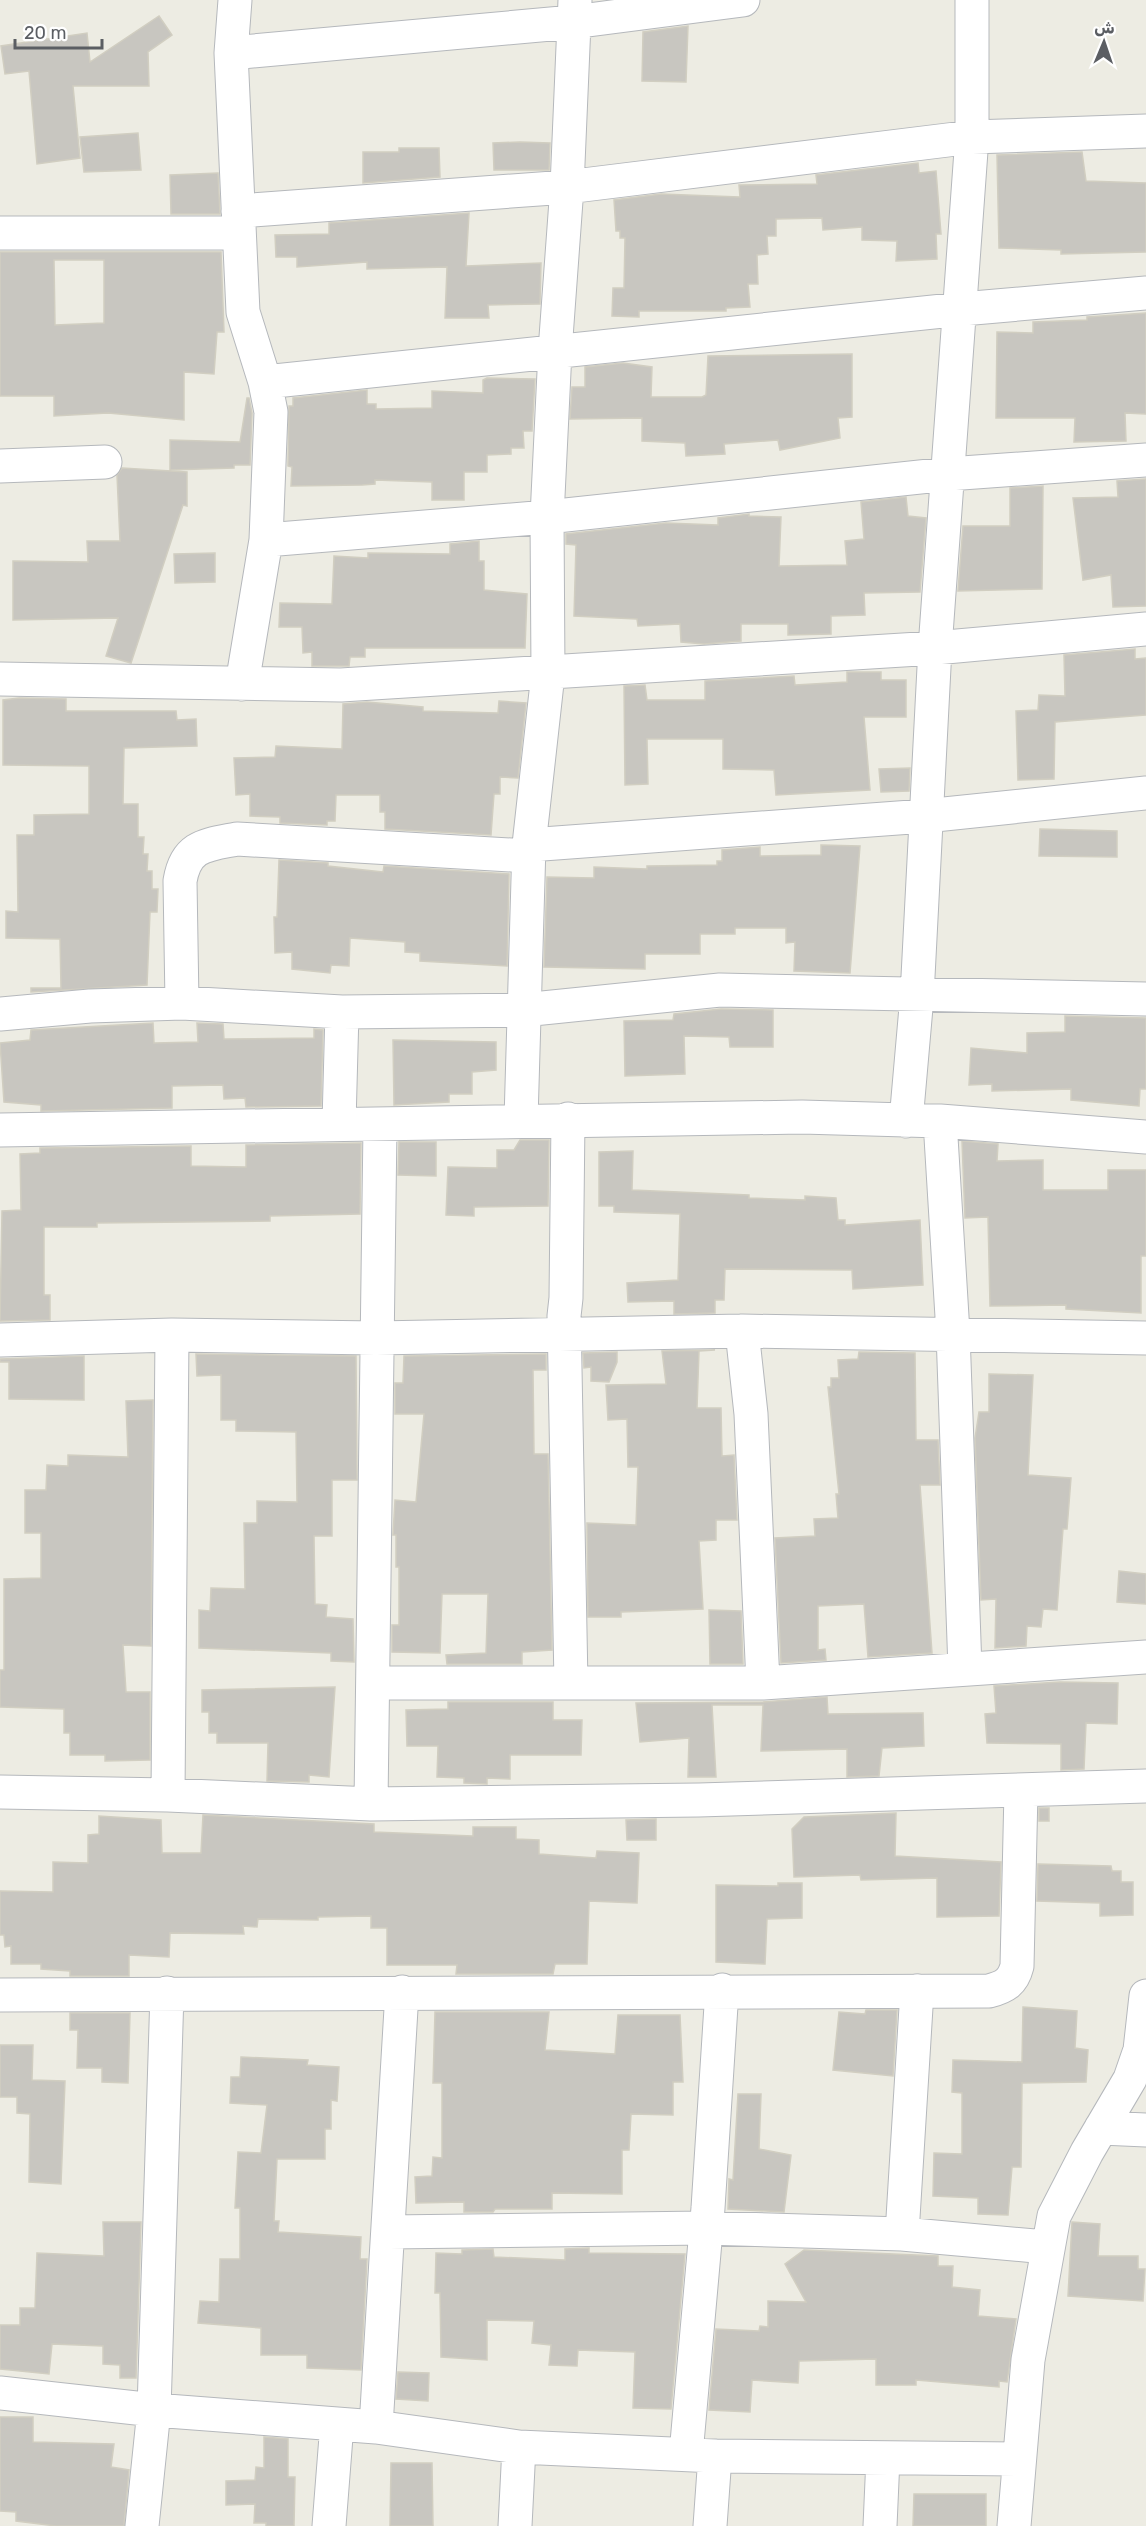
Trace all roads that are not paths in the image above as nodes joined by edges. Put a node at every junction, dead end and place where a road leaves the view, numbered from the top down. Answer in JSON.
{"nodes":[{"id":1,"x":236,"y":0,"type":"edge"},
{"id":2,"x":743,"y":0,"type":"edge"},
{"id":3,"x":972,"y":0,"type":"edge"},
{"id":4,"x":574,"y":11,"type":"edge"},
{"id":5,"x":231,"y":53,"type":"junction"},
{"id":6,"x":1146,"y":131,"type":"edge"},
{"id":7,"x":972,"y":136,"type":"junction"},
{"id":8,"x":567,"y":187,"type":"junction"},
{"id":9,"x":239,"y":222,"type":"junction"},
{"id":10,"x":0,"y":233,"type":"edge"},
{"id":11,"x":1146,"y":293,"type":"edge"},
{"id":12,"x":962,"y":309,"type":"junction"},
{"id":13,"x":555,"y":351,"type":"junction"},
{"id":14,"x":266,"y":382,"type":"junction"},
{"id":15,"x":1146,"y":460,"type":"edge"},
{"id":16,"x":105,"y":462,"type":"dead end"},
{"id":17,"x":0,"y":466,"type":"edge"},
{"id":18,"x":948,"y":474,"type":"junction"},
{"id":19,"x":547,"y":517,"type":"junction"},
{"id":20,"x":266,"y":540,"type":"junction"},
{"id":21,"x":1146,"y":629,"type":"edge"},
{"id":22,"x":935,"y":648,"type":"junction"},
{"id":23,"x":548,"y":674,"type":"junction"},
{"id":24,"x":0,"y":679,"type":"edge"},
{"id":25,"x":242,"y":684,"type":"junction"},
{"id":26,"x":1146,"y":793,"type":"edge"},
{"id":27,"x":925,"y":816,"type":"junction"},
{"id":28,"x":528,"y":850,"type":"junction"},
{"id":29,"x":917,"y":996,"type":"junction"},
{"id":30,"x":1146,"y":999,"type":"edge"},
{"id":31,"x":182,"y":1003,"type":"junction"},
{"id":32,"x":523,"y":1010,"type":"junction"},
{"id":33,"x":342,"y":1012,"type":"junction"},
{"id":34,"x":0,"y":1014,"type":"edge"},
{"id":35,"x":568,"y":1119,"type":"junction"},
{"id":36,"x":521,"y":1120,"type":"junction"},
{"id":37,"x":906,"y":1121,"type":"junction"},
{"id":38,"x":940,"y":1121,"type":"junction"},
{"id":39,"x":339,"y":1123,"type":"junction"},
{"id":40,"x":380,"y":1126,"type":"junction"},
{"id":41,"x":0,"y":1130,"type":"edge"},
{"id":42,"x":1146,"y":1137,"type":"edge"},
{"id":43,"x":742,"y":1330,"type":"junction"},
{"id":44,"x":565,"y":1333,"type":"junction"},
{"id":45,"x":953,"y":1333,"type":"junction"},
{"id":46,"x":172,"y":1335,"type":"junction"},
{"id":47,"x":376,"y":1338,"type":"junction"},
{"id":48,"x":1146,"y":1338,"type":"edge"},
{"id":49,"x":0,"y":1340,"type":"edge"},
{"id":50,"x":1146,"y":1657,"type":"edge"},
{"id":51,"x":965,"y":1670,"type":"junction"},
{"id":52,"x":374,"y":1683,"type":"junction"},
{"id":53,"x":571,"y":1683,"type":"junction"},
{"id":54,"x":763,"y":1683,"type":"junction"},
{"id":55,"x":1146,"y":1786,"type":"edge"},
{"id":56,"x":1021,"y":1791,"type":"junction"},
{"id":57,"x":0,"y":1792,"type":"edge"},
{"id":58,"x":168,"y":1795,"type":"junction"},
{"id":59,"x":371,"y":1804,"type":"junction"},
{"id":60,"x":722,"y":1990,"type":"junction"},
{"id":61,"x":917,"y":1991,"type":"junction"},
{"id":62,"x":402,"y":1992,"type":"junction"},
{"id":63,"x":167,"y":1994,"type":"junction"},
{"id":64,"x":0,"y":1995,"type":"edge"},
{"id":65,"x":1146,"y":1996,"type":"edge"},
{"id":66,"x":1101,"y":2128,"type":"junction"},
{"id":67,"x":1146,"y":2130,"type":"edge"},
{"id":68,"x":705,"y":2228,"type":"junction"},
{"id":69,"x":389,"y":2232,"type":"junction"},
{"id":70,"x":902,"y":2234,"type":"junction"},
{"id":71,"x":1047,"y":2247,"type":"junction"},
{"id":72,"x":0,"y":2393,"type":"edge"},
{"id":73,"x":154,"y":2410,"type":"junction"},
{"id":74,"x":337,"y":2424,"type":"junction"},
{"id":75,"x":376,"y":2427,"type":"junction"},
{"id":76,"x":519,"y":2446,"type":"junction"},
{"id":77,"x":700,"y":2455,"type":"junction"},
{"id":78,"x":883,"y":2458,"type":"junction"},
{"id":79,"x":1017,"y":2459,"type":"junction"},
{"id":80,"x":141,"y":2526,"type":"edge"},
{"id":81,"x":329,"y":2526,"type":"edge"},
{"id":82,"x":514,"y":2526,"type":"edge"},
{"id":83,"x":710,"y":2526,"type":"edge"},
{"id":84,"x":880,"y":2526,"type":"edge"},
{"id":85,"x":1014,"y":2526,"type":"edge"}],
"edges":[{"from":1,"to":5,"type":"street"},
{"from":2,"to":4,"type":"street"},
{"from":3,"to":7,"type":"street"},
{"from":4,"to":5,"type":"street"},
{"from":4,"to":8,"type":"street"},
{"from":5,"to":9,"type":"street"},
{"from":6,"to":7,"type":"street"},
{"from":7,"to":8,"type":"street"},
{"from":7,"to":12,"type":"street"},
{"from":8,"to":9,"type":"street"},
{"from":8,"to":13,"type":"street"},
{"from":9,"to":10,"type":"street"},
{"from":9,"to":14,"type":"street"},
{"from":11,"to":12,"type":"street"},
{"from":12,"to":13,"type":"street"},
{"from":12,"to":18,"type":"street"},
{"from":13,"to":14,"type":"street"},
{"from":13,"to":19,"type":"street"},
{"from":14,"to":20,"type":"street"},
{"from":15,"to":18,"type":"street"},
{"from":16,"to":17,"type":"street"},
{"from":18,"to":19,"type":"street"},
{"from":18,"to":22,"type":"street"},
{"from":19,"to":20,"type":"street"},
{"from":19,"to":23,"type":"street"},
{"from":20,"to":25,"type":"street"},
{"from":21,"to":22,"type":"street"},
{"from":22,"to":23,"type":"street"},
{"from":22,"to":27,"type":"street"},
{"from":23,"to":25,"type":"street"},
{"from":23,"to":28,"type":"street"},
{"from":24,"to":25,"type":"street"},
{"from":26,"to":27,"type":"street"},
{"from":27,"to":28,"type":"street"},
{"from":27,"to":29,"type":"street"},
{"from":28,"to":31,"type":"street"},
{"from":28,"to":32,"type":"street"},
{"from":29,"to":30,"type":"street"},
{"from":29,"to":32,"type":"street"},
{"from":29,"to":37,"type":"street"},
{"from":31,"to":33,"type":"street"},
{"from":31,"to":34,"type":"street"},
{"from":32,"to":33,"type":"street"},
{"from":32,"to":36,"type":"street"},
{"from":33,"to":39,"type":"street"},
{"from":35,"to":36,"type":"street"},
{"from":35,"to":37,"type":"street"},
{"from":35,"to":44,"type":"street"},
{"from":36,"to":40,"type":"street"},
{"from":37,"to":38,"type":"street"},
{"from":38,"to":42,"type":"street"},
{"from":38,"to":45,"type":"street"},
{"from":39,"to":40,"type":"street"},
{"from":39,"to":41,"type":"street"},
{"from":40,"to":47,"type":"street"},
{"from":43,"to":44,"type":"street"},
{"from":43,"to":45,"type":"street"},
{"from":43,"to":54,"type":"street"},
{"from":44,"to":47,"type":"street"},
{"from":44,"to":53,"type":"street"},
{"from":45,"to":48,"type":"street"},
{"from":45,"to":51,"type":"street"},
{"from":46,"to":47,"type":"street"},
{"from":46,"to":49,"type":"street"},
{"from":46,"to":58,"type":"street"},
{"from":47,"to":52,"type":"street"},
{"from":50,"to":51,"type":"street"},
{"from":51,"to":54,"type":"street"},
{"from":52,"to":53,"type":"street"},
{"from":52,"to":59,"type":"street"},
{"from":53,"to":54,"type":"street"},
{"from":55,"to":56,"type":"street"},
{"from":56,"to":59,"type":"street"},
{"from":56,"to":61,"type":"street"},
{"from":57,"to":58,"type":"street"},
{"from":58,"to":59,"type":"street"},
{"from":60,"to":61,"type":"street"},
{"from":60,"to":62,"type":"street"},
{"from":60,"to":68,"type":"street"},
{"from":61,"to":70,"type":"street"},
{"from":62,"to":63,"type":"street"},
{"from":62,"to":69,"type":"street"},
{"from":63,"to":64,"type":"street"},
{"from":63,"to":73,"type":"street"},
{"from":65,"to":66,"type":"street"},
{"from":66,"to":67,"type":"street"},
{"from":66,"to":71,"type":"street"},
{"from":68,"to":69,"type":"street"},
{"from":68,"to":70,"type":"street"},
{"from":68,"to":77,"type":"street"},
{"from":69,"to":75,"type":"street"},
{"from":70,"to":71,"type":"street"},
{"from":71,"to":79,"type":"street"},
{"from":72,"to":73,"type":"street"},
{"from":73,"to":74,"type":"street"},
{"from":73,"to":80,"type":"street"},
{"from":74,"to":75,"type":"street"},
{"from":74,"to":81,"type":"street"},
{"from":75,"to":76,"type":"street"},
{"from":76,"to":77,"type":"street"},
{"from":76,"to":82,"type":"street"},
{"from":77,"to":78,"type":"street"},
{"from":77,"to":83,"type":"street"},
{"from":78,"to":79,"type":"street"},
{"from":78,"to":84,"type":"street"},
{"from":79,"to":85,"type":"street"}]}
